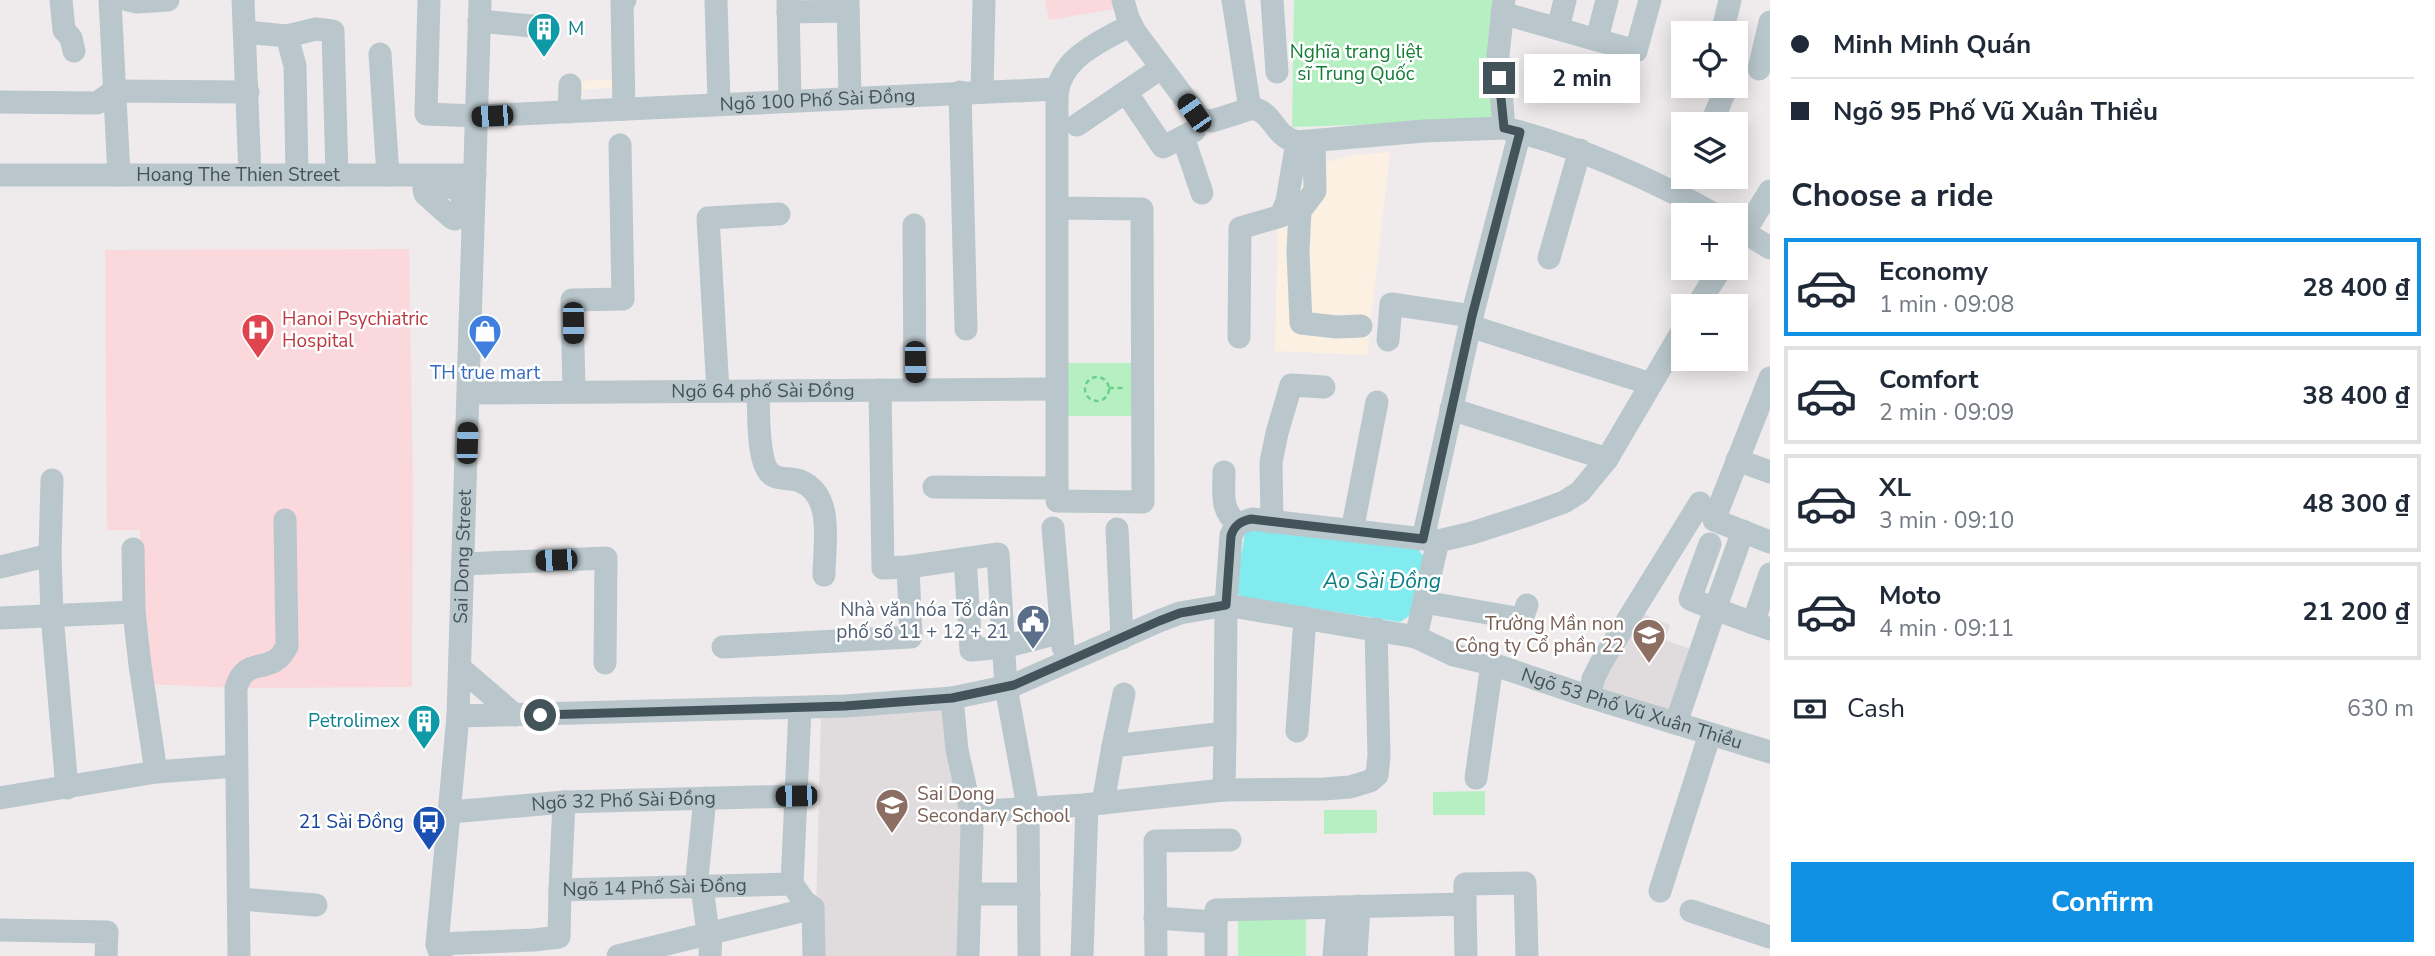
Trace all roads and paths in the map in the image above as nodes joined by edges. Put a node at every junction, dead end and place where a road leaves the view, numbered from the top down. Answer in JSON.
{"nodes":[{"id":1,"x":61,"y":0,"type":"edge"},
{"id":2,"x":110,"y":0,"type":"edge"},
{"id":3,"x":128,"y":0,"type":"edge"},
{"id":4,"x":168,"y":0,"type":"edge"},
{"id":5,"x":243,"y":0,"type":"edge"},
{"id":6,"x":429,"y":0,"type":"edge"},
{"id":7,"x":623,"y":0,"type":"edge"},
{"id":8,"x":716,"y":0,"type":"edge"},
{"id":9,"x":984,"y":0,"type":"edge"},
{"id":10,"x":1122,"y":0,"type":"edge"},
{"id":11,"x":1233,"y":0,"type":"edge"},
{"id":12,"x":1272,"y":0,"type":"edge"},
{"id":13,"x":1565,"y":0,"type":"edge"},
{"id":14,"x":1607,"y":0,"type":"edge"},
{"id":15,"x":1650,"y":0,"type":"edge"},
{"id":16,"x":1730,"y":0,"type":"edge"},
{"id":17,"x":788,"y":6,"type":"edge"},
{"id":18,"x":848,"y":6,"type":"edge"},
{"id":19,"x":1503,"y":6,"type":"edge"},
{"id":20,"x":480,"y":10,"type":"edge"},
{"id":21,"x":1725,"y":21,"type":"edge"},
{"id":22,"x":1770,"y":22,"type":"edge"},
{"id":23,"x":1131,"y":25,"type":"junction"},
{"id":24,"x":532,"y":26,"type":"dead end"},
{"id":25,"x":1558,"y":28,"type":"junction"},
{"id":26,"x":245,"y":32,"type":"junction"},
{"id":27,"x":287,"y":36,"type":"junction"},
{"id":28,"x":1597,"y":39,"type":"junction"},
{"id":29,"x":74,"y":51,"type":"dead end"},
{"id":30,"x":380,"y":54,"type":"dead end"},
{"id":31,"x":1161,"y":68,"type":"junction"},
{"id":32,"x":1759,"y":69,"type":"dead end"},
{"id":33,"x":1277,"y":72,"type":"dead end"},
{"id":34,"x":570,"y":85,"type":"dead end"},
{"id":35,"x":1057,"y":89,"type":"junction"},
{"id":36,"x":114,"y":92,"type":"junction"},
{"id":37,"x":248,"y":92,"type":"junction"},
{"id":38,"x":971,"y":92,"type":"junction"},
{"id":39,"x":1126,"y":92,"type":"junction"},
{"id":40,"x":850,"y":98,"type":"junction"},
{"id":41,"x":790,"y":101,"type":"junction"},
{"id":42,"x":0,"y":102,"type":"edge"},
{"id":43,"x":719,"y":104,"type":"junction"},
{"id":44,"x":624,"y":109,"type":"junction"},
{"id":45,"x":1250,"y":109,"type":"junction"},
{"id":46,"x":569,"y":112,"type":"junction"},
{"id":47,"x":477,"y":116,"type":"junction"},
{"id":48,"x":1203,"y":121,"type":"junction"},
{"id":49,"x":1077,"y":125,"type":"dead end"},
{"id":50,"x":1512,"y":130,"type":"junction"},
{"id":51,"x":1183,"y":137,"type":"junction"},
{"id":52,"x":1305,"y":141,"type":"junction"},
{"id":53,"x":620,"y":145,"type":"dead end"},
{"id":54,"x":1580,"y":149,"type":"junction"},
{"id":55,"x":0,"y":175,"type":"edge"},
{"id":56,"x":119,"y":175,"type":"junction"},
{"id":57,"x":250,"y":175,"type":"junction"},
{"id":58,"x":297,"y":175,"type":"junction"},
{"id":59,"x":337,"y":175,"type":"junction"},
{"id":60,"x":388,"y":175,"type":"junction"},
{"id":61,"x":467,"y":180,"type":"junction"},
{"id":62,"x":1671,"y":181,"type":"edge"},
{"id":63,"x":1687,"y":189,"type":"edge"},
{"id":64,"x":1770,"y":191,"type":"edge"},
{"id":65,"x":1202,"y":193,"type":"dead end"},
{"id":66,"x":1703,"y":203,"type":"edge"},
{"id":67,"x":1057,"y":208,"type":"junction"},
{"id":68,"x":779,"y":214,"type":"dead end"},
{"id":69,"x":1748,"y":222,"type":"edge"},
{"id":70,"x":914,"y":225,"type":"dead end"},
{"id":71,"x":1748,"y":238,"type":"edge"},
{"id":72,"x":473,"y":245,"type":"junction"},
{"id":73,"x":1770,"y":247,"type":"edge"},
{"id":74,"x":1549,"y":258,"type":"dead end"},
{"id":75,"x":1471,"y":321,"type":"junction"},
{"id":76,"x":1361,"y":326,"type":"dead end"},
{"id":77,"x":966,"y":329,"type":"dead end"},
{"id":78,"x":1239,"y":337,"type":"dead end"},
{"id":79,"x":1388,"y":340,"type":"dead end"},
{"id":80,"x":1671,"y":350,"type":"edge"},
{"id":81,"x":1651,"y":384,"type":"junction"},
{"id":82,"x":1768,"y":386,"type":"edge"},
{"id":83,"x":1324,"y":387,"type":"dead end"},
{"id":84,"x":1057,"y":389,"type":"junction"},
{"id":85,"x":1084,"y":389,"type":"joint"},
{"id":86,"x":880,"y":390,"type":"junction"},
{"id":87,"x":915,"y":390,"type":"junction"},
{"id":88,"x":718,"y":391,"type":"junction"},
{"id":89,"x":758,"y":391,"type":"junction"},
{"id":90,"x":574,"y":392,"type":"junction"},
{"id":91,"x":468,"y":393,"type":"junction"},
{"id":92,"x":1377,"y":402,"type":"dead end"},
{"id":93,"x":1451,"y":409,"type":"junction"},
{"id":94,"x":1606,"y":459,"type":"junction"},
{"id":95,"x":1738,"y":460,"type":"junction"},
{"id":96,"x":1224,"y":472,"type":"dead end"},
{"id":97,"x":1770,"y":472,"type":"edge"},
{"id":98,"x":52,"y":480,"type":"dead end"},
{"id":99,"x":934,"y":487,"type":"dead end"},
{"id":100,"x":1057,"y":488,"type":"junction"},
{"id":101,"x":1700,"y":503,"type":"dead end"},
{"id":102,"x":285,"y":520,"type":"dead end"},
{"id":103,"x":1272,"y":522,"type":"junction"},
{"id":104,"x":1238,"y":524,"type":"junction"},
{"id":105,"x":1053,"y":528,"type":"dead end"},
{"id":106,"x":1117,"y":529,"type":"dead end"},
{"id":107,"x":1352,"y":531,"type":"junction"},
{"id":108,"x":1743,"y":531,"type":"junction"},
{"id":109,"x":1431,"y":540,"type":"junction"},
{"id":110,"x":1770,"y":542,"type":"edge"},
{"id":111,"x":1710,"y":544,"type":"dead end"},
{"id":112,"x":133,"y":549,"type":"dead end"},
{"id":113,"x":50,"y":555,"type":"junction"},
{"id":114,"x":965,"y":559,"type":"junction"},
{"id":115,"x":464,"y":564,"type":"junction"},
{"id":116,"x":0,"y":567,"type":"edge"},
{"id":117,"x":908,"y":567,"type":"junction"},
{"id":118,"x":1770,"y":574,"type":"edge"},
{"id":119,"x":824,"y":575,"type":"dead end"},
{"id":120,"x":1424,"y":602,"type":"junction"},
{"id":121,"x":1226,"y":605,"type":"junction"},
{"id":122,"x":1527,"y":605,"type":"dead end"},
{"id":123,"x":1715,"y":609,"type":"junction"},
{"id":124,"x":134,"y":612,"type":"junction"},
{"id":125,"x":52,"y":615,"type":"junction"},
{"id":126,"x":0,"y":618,"type":"edge"},
{"id":127,"x":1305,"y":618,"type":"junction"},
{"id":128,"x":1761,"y":626,"type":"edge"},
{"id":129,"x":1376,"y":629,"type":"junction"},
{"id":130,"x":1062,"y":632,"type":"junction"},
{"id":131,"x":1416,"y":637,"type":"junction"},
{"id":132,"x":1122,"y":638,"type":"junction"},
{"id":133,"x":723,"y":647,"type":"dead end"},
{"id":134,"x":1004,"y":647,"type":"junction"},
{"id":135,"x":605,"y":663,"type":"dead end"},
{"id":136,"x":1065,"y":664,"type":"junction"},
{"id":137,"x":1492,"y":664,"type":"junction"},
{"id":138,"x":460,"y":668,"type":"junction"},
{"id":139,"x":1006,"y":687,"type":"junction"},
{"id":140,"x":1125,"y":694,"type":"dead end"},
{"id":141,"x":1590,"y":697,"type":"junction"},
{"id":142,"x":952,"y":698,"type":"junction"},
{"id":143,"x":800,"y":708,"type":"junction"},
{"id":144,"x":515,"y":715,"type":"junction"},
{"id":145,"x":458,"y":716,"type":"junction"},
{"id":146,"x":1676,"y":723,"type":"junction"},
{"id":147,"x":1297,"y":731,"type":"dead end"},
{"id":148,"x":1225,"y":733,"type":"junction"},
{"id":149,"x":1710,"y":734,"type":"junction"},
{"id":150,"x":1113,"y":746,"type":"junction"},
{"id":151,"x":1770,"y":752,"type":"edge"},
{"id":152,"x":236,"y":766,"type":"junction"},
{"id":153,"x":156,"y":772,"type":"junction"},
{"id":154,"x":1476,"y":778,"type":"dead end"},
{"id":155,"x":66,"y":788,"type":"junction"},
{"id":156,"x":1224,"y":790,"type":"junction"},
{"id":157,"x":796,"y":796,"type":"junction"},
{"id":158,"x":0,"y":798,"type":"edge"},
{"id":159,"x":705,"y":798,"type":"junction"},
{"id":160,"x":564,"y":802,"type":"junction"},
{"id":161,"x":1095,"y":804,"type":"junction"},
{"id":162,"x":1028,"y":807,"type":"junction"},
{"id":163,"x":451,"y":812,"type":"junction"},
{"id":164,"x":971,"y":812,"type":"junction"},
{"id":165,"x":1230,"y":841,"type":"dead end"},
{"id":166,"x":792,"y":884,"type":"junction"},
{"id":167,"x":699,"y":887,"type":"junction"},
{"id":168,"x":560,"y":890,"type":"junction"},
{"id":169,"x":1660,"y":891,"type":"dead end"},
{"id":170,"x":970,"y":894,"type":"junction"},
{"id":171,"x":1029,"y":894,"type":"junction"},
{"id":172,"x":240,"y":899,"type":"junction"},
{"id":173,"x":1465,"y":904,"type":"junction"},
{"id":174,"x":316,"y":905,"type":"dead end"},
{"id":175,"x":1349,"y":907,"type":"junction"},
{"id":176,"x":813,"y":908,"type":"junction"},
{"id":177,"x":1691,"y":911,"type":"dead end"},
{"id":178,"x":1155,"y":918,"type":"junction"},
{"id":179,"x":1216,"y":922,"type":"junction"},
{"id":180,"x":0,"y":930,"type":"edge"},
{"id":181,"x":1770,"y":937,"type":"edge"},
{"id":182,"x":710,"y":941,"type":"edge"},
{"id":183,"x":560,"y":946,"type":"edge"},
{"id":184,"x":435,"y":952,"type":"edge"},
{"id":185,"x":631,"y":955,"type":"edge"},
{"id":186,"x":106,"y":956,"type":"edge"},
{"id":187,"x":239,"y":956,"type":"edge"},
{"id":188,"x":814,"y":956,"type":"edge"},
{"id":189,"x":968,"y":956,"type":"edge"},
{"id":190,"x":1030,"y":956,"type":"edge"},
{"id":191,"x":1082,"y":956,"type":"edge"},
{"id":192,"x":1156,"y":956,"type":"edge"},
{"id":193,"x":1216,"y":956,"type":"edge"},
{"id":194,"x":1334,"y":956,"type":"edge"},
{"id":195,"x":1356,"y":956,"type":"edge"},
{"id":196,"x":1466,"y":956,"type":"edge"},
{"id":197,"x":1527,"y":956,"type":"edge"}],
"edges":[{"from":1,"to":29,"type":"street"},
{"from":2,"to":36,"type":"street"},
{"from":3,"to":4,"type":"street"},
{"from":5,"to":26,"type":"street"},
{"from":6,"to":47,"type":"street","name":"Ngõ 100 Phố Sài Đồng"},
{"from":7,"to":44,"type":"street"},
{"from":8,"to":43,"type":"street"},
{"from":9,"to":38,"type":"street"},
{"from":10,"to":23,"type":"street"},
{"from":11,"to":45,"type":"street"},
{"from":12,"to":33,"type":"street"},
{"from":13,"to":25,"type":"street"},
{"from":14,"to":28,"type":"street"},
{"from":15,"to":28,"type":"street"},
{"from":16,"to":21,"type":"street"},
{"from":17,"to":18,"type":"street"},
{"from":17,"to":41,"type":"street"},
{"from":18,"to":40,"type":"street"},
{"from":19,"to":25,"type":"street"},
{"from":19,"to":50,"type":"street"},
{"from":20,"to":24,"type":"street"},
{"from":20,"to":47,"type":"street","name":"Sai Dong Street"},
{"from":22,"to":32,"type":"street"},
{"from":23,"to":31,"type":"street"},
{"from":23,"to":35,"type":"street"},
{"from":25,"to":28,"type":"street"},
{"from":26,"to":27,"type":"street"},
{"from":26,"to":37,"type":"street"},
{"from":27,"to":58,"type":"street"},
{"from":27,"to":59,"type":"street"},
{"from":30,"to":60,"type":"street"},
{"from":31,"to":39,"type":"street"},
{"from":31,"to":48,"type":"street"},
{"from":34,"to":46,"type":"street"},
{"from":35,"to":38,"type":"street","name":"Ngõ 100 Phố Sài Đồng"},
{"from":35,"to":67,"type":"street"},
{"from":36,"to":37,"type":"street"},
{"from":36,"to":42,"type":"street"},
{"from":36,"to":56,"type":"street"},
{"from":37,"to":57,"type":"street"},
{"from":38,"to":40,"type":"street","name":"Ngõ 100 Phố Sài Đồng"},
{"from":38,"to":77,"type":"street"},
{"from":39,"to":49,"type":"street"},
{"from":39,"to":51,"type":"street"},
{"from":40,"to":41,"type":"street","name":"Ngõ 100 Phố Sài Đồng"},
{"from":41,"to":43,"type":"street","name":"Ngõ 100 Phố Sài Đồng"},
{"from":43,"to":44,"type":"street","name":"Ngõ 100 Phố Sài Đồng"},
{"from":44,"to":46,"type":"street","name":"Ngõ 100 Phố Sài Đồng"},
{"from":45,"to":48,"type":"street"},
{"from":45,"to":52,"type":"street"},
{"from":46,"to":47,"type":"street","name":"Ngõ 100 Phố Sài Đồng"},
{"from":47,"to":61,"type":"street","name":"Sai Dong Street"},
{"from":48,"to":51,"type":"street"},
{"from":50,"to":52,"type":"street"},
{"from":50,"to":54,"type":"street"},
{"from":50,"to":75,"type":"street"},
{"from":51,"to":65,"type":"street"},
{"from":52,"to":76,"type":"street"},
{"from":52,"to":78,"type":"street"},
{"from":53,"to":90,"type":"street"},
{"from":54,"to":62,"type":"street"},
{"from":54,"to":74,"type":"street"},
{"from":55,"to":56,"type":"street","name":"Hoang The Thien Street"},
{"from":56,"to":57,"type":"street","name":"Hoang The Thien Street"},
{"from":57,"to":58,"type":"street","name":"Hoang The Thien Street"},
{"from":58,"to":59,"type":"street","name":"Hoang The Thien Street"},
{"from":59,"to":60,"type":"street","name":"Hoang The Thien Street"},
{"from":60,"to":61,"type":"street","name":"Hoang The Thien Street"},
{"from":60,"to":72,"type":"street"},
{"from":61,"to":72,"type":"street","name":"Sai Dong Street"},
{"from":63,"to":66,"type":"street"},
{"from":64,"to":69,"type":"street"},
{"from":67,"to":84,"type":"street"},
{"from":67,"to":100,"type":"street"},
{"from":68,"to":88,"type":"street"},
{"from":70,"to":87,"type":"street"},
{"from":71,"to":73,"type":"street"},
{"from":72,"to":91,"type":"street","name":"Sai Dong Street"},
{"from":75,"to":79,"type":"street"},
{"from":75,"to":81,"type":"street"},
{"from":75,"to":93,"type":"street"},
{"from":80,"to":81,"type":"street"},
{"from":81,"to":94,"type":"street"},
{"from":82,"to":95,"type":"street"},
{"from":83,"to":103,"type":"street"},
{"from":84,"to":87,"type":"street","name":"Ngõ 64 phố Sài Đồng"},
{"from":84,"to":100,"type":"street"},
{"from":85,"to":85,"type":"path"},
{"from":86,"to":87,"type":"street","name":"Ngõ 64 phố Sài Đồng"},
{"from":86,"to":89,"type":"street","name":"Ngõ 64 phố Sài Đồng"},
{"from":86,"to":117,"type":"street"},
{"from":88,"to":89,"type":"street","name":"Ngõ 64 phố Sài Đồng"},
{"from":88,"to":90,"type":"street","name":"Ngõ 64 phố Sài Đồng"},
{"from":89,"to":119,"type":"street"},
{"from":90,"to":91,"type":"street","name":"Ngõ 64 phố Sài Đồng"},
{"from":91,"to":115,"type":"street","name":"Sai Dong Street"},
{"from":92,"to":107,"type":"street"},
{"from":93,"to":94,"type":"street"},
{"from":93,"to":109,"type":"street"},
{"from":94,"to":109,"type":"street"},
{"from":95,"to":97,"type":"street"},
{"from":95,"to":108,"type":"street"},
{"from":96,"to":104,"type":"street"},
{"from":98,"to":113,"type":"street"},
{"from":99,"to":100,"type":"street"},
{"from":101,"to":141,"type":"street"},
{"from":102,"to":152,"type":"street"},
{"from":103,"to":104,"type":"street"},
{"from":103,"to":107,"type":"street"},
{"from":104,"to":121,"type":"street"},
{"from":105,"to":130,"type":"street"},
{"from":106,"to":132,"type":"street"},
{"from":107,"to":109,"type":"street"},
{"from":108,"to":110,"type":"street"},
{"from":108,"to":123,"type":"street"},
{"from":109,"to":120,"type":"street"},
{"from":111,"to":123,"type":"street"},
{"from":112,"to":124,"type":"street"},
{"from":113,"to":116,"type":"street"},
{"from":113,"to":125,"type":"street"},
{"from":114,"to":117,"type":"street"},
{"from":114,"to":134,"type":"street"},
{"from":114,"to":134,"type":"street"},
{"from":115,"to":135,"type":"street"},
{"from":115,"to":138,"type":"street","name":"Sai Dong Street"},
{"from":117,"to":133,"type":"street"},
{"from":118,"to":128,"type":"street"},
{"from":120,"to":122,"type":"street"},
{"from":120,"to":131,"type":"street"},
{"from":121,"to":127,"type":"street"},
{"from":121,"to":132,"type":"street"},
{"from":121,"to":148,"type":"street"},
{"from":123,"to":128,"type":"street"},
{"from":123,"to":146,"type":"street"},
{"from":124,"to":125,"type":"street"},
{"from":124,"to":153,"type":"street"},
{"from":125,"to":126,"type":"street"},
{"from":125,"to":155,"type":"street"},
{"from":127,"to":129,"type":"street"},
{"from":127,"to":147,"type":"street"},
{"from":129,"to":131,"type":"street"},
{"from":129,"to":156,"type":"street"},
{"from":130,"to":134,"type":"street"},
{"from":130,"to":136,"type":"street"},
{"from":131,"to":137,"type":"street","name":"Ngõ 53 Phố Vũ Xuân Thiều"},
{"from":132,"to":136,"type":"street"},
{"from":134,"to":139,"type":"street"},
{"from":136,"to":139,"type":"street"},
{"from":137,"to":141,"type":"street","name":"Ngõ 53 Phố Vũ Xuân Thiều"},
{"from":137,"to":154,"type":"street"},
{"from":138,"to":144,"type":"street"},
{"from":138,"to":145,"type":"street","name":"Sai Dong Street"},
{"from":139,"to":142,"type":"street"},
{"from":139,"to":162,"type":"street"},
{"from":140,"to":150,"type":"street"},
{"from":141,"to":146,"type":"street","name":"Ngõ 53 Phố Vũ Xuân Thiều"},
{"from":142,"to":143,"type":"street"},
{"from":142,"to":164,"type":"street"},
{"from":143,"to":144,"type":"street"},
{"from":143,"to":157,"type":"street"},
{"from":144,"to":145,"type":"street"},
{"from":145,"to":163,"type":"street","name":"Sai Dong Street"},
{"from":146,"to":149,"type":"street","name":"Ngõ 53 Phố Vũ Xuân Thiều"},
{"from":148,"to":150,"type":"street"},
{"from":148,"to":156,"type":"street"},
{"from":149,"to":151,"type":"street","name":"Ngõ 53 Phố Vũ Xuân Thiều"},
{"from":149,"to":169,"type":"street"},
{"from":150,"to":161,"type":"street"},
{"from":152,"to":153,"type":"street"},
{"from":152,"to":172,"type":"street"},
{"from":153,"to":155,"type":"street"},
{"from":155,"to":158,"type":"street"},
{"from":156,"to":161,"type":"street"},
{"from":157,"to":159,"type":"street","name":"Ngõ 32 Phố Sài Đồng"},
{"from":157,"to":166,"type":"street"},
{"from":159,"to":160,"type":"street","name":"Ngõ 32 Phố Sài Đồng"},
{"from":159,"to":167,"type":"street"},
{"from":160,"to":163,"type":"street","name":"Ngõ 32 Phố Sài Đồng"},
{"from":160,"to":168,"type":"street","name":"Ngõ 14 Phố Sài Đồng"},
{"from":161,"to":162,"type":"street"},
{"from":161,"to":191,"type":"street"},
{"from":162,"to":164,"type":"street"},
{"from":162,"to":171,"type":"street"},
{"from":163,"to":184,"type":"street","name":"Sai Dong Street"},
{"from":164,"to":170,"type":"street"},
{"from":165,"to":178,"type":"street"},
{"from":166,"to":167,"type":"street","name":"Ngõ 14 Phố Sài Đồng"},
{"from":166,"to":176,"type":"street"},
{"from":167,"to":168,"type":"street","name":"Ngõ 14 Phố Sài Đồng"},
{"from":167,"to":182,"type":"street"},
{"from":168,"to":183,"type":"street","name":"Ngõ 14 Phố Sài Đồng"},
{"from":170,"to":171,"type":"street"},
{"from":170,"to":189,"type":"street"},
{"from":171,"to":190,"type":"street"},
{"from":172,"to":174,"type":"street"},
{"from":172,"to":187,"type":"street"},
{"from":173,"to":175,"type":"street"},
{"from":173,"to":196,"type":"street"},
{"from":173,"to":197,"type":"street"},
{"from":175,"to":179,"type":"street"},
{"from":175,"to":194,"type":"street"},
{"from":175,"to":195,"type":"street"},
{"from":176,"to":182,"type":"street"},
{"from":176,"to":188,"type":"street"},
{"from":177,"to":181,"type":"street"},
{"from":178,"to":179,"type":"street"},
{"from":178,"to":192,"type":"street"},
{"from":179,"to":193,"type":"street"},
{"from":180,"to":186,"type":"street"},
{"from":182,"to":185,"type":"street"},
{"from":183,"to":184,"type":"street","name":"Ngõ 14 Phố Sài Đồng"}]}
